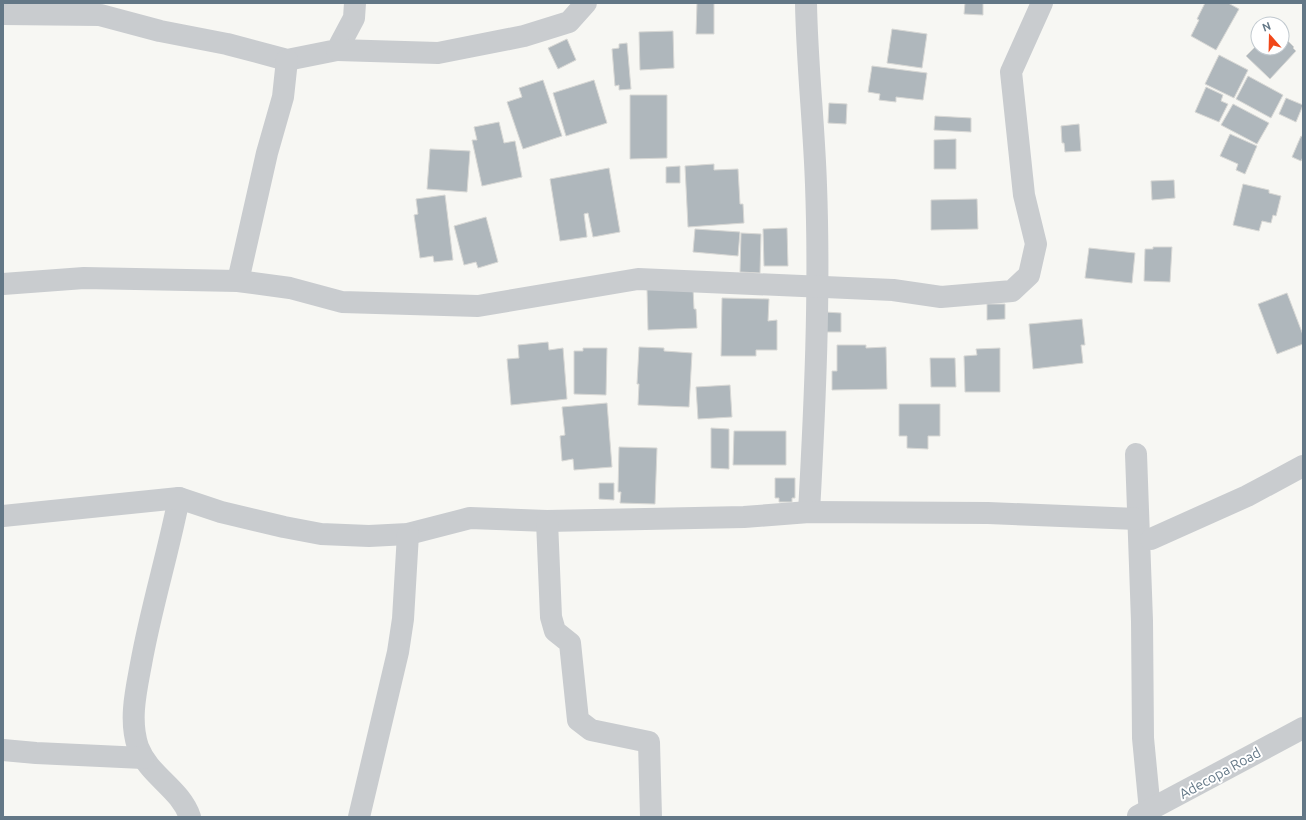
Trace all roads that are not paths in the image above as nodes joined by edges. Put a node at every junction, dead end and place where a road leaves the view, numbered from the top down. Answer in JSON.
{"nodes":[{"id":1,"x":355,"y":3,"type":"edge"},
{"id":2,"x":586,"y":3,"type":"edge"},
{"id":3,"x":806,"y":3,"type":"edge"},
{"id":4,"x":1042,"y":3,"type":"edge"},
{"id":5,"x":3,"y":14,"type":"edge"},
{"id":6,"x":337,"y":50,"type":"junction"},
{"id":7,"x":287,"y":60,"type":"junction"},
{"id":8,"x":238,"y":281,"type":"junction"},
{"id":9,"x":3,"y":284,"type":"edge"},
{"id":10,"x":818,"y":286,"type":"junction"},
{"id":11,"x":1136,"y":454,"type":"dead end"},
{"id":12,"x":1303,"y":466,"type":"edge"},
{"id":13,"x":179,"y":498,"type":"junction"},
{"id":14,"x":809,"y":512,"type":"junction"},
{"id":15,"x":3,"y":516,"type":"edge"},
{"id":16,"x":1137,"y":519,"type":"junction"},
{"id":17,"x":547,"y":521,"type":"junction"},
{"id":18,"x":408,"y":534,"type":"junction"},
{"id":19,"x":1150,"y":539,"type":"dead end"},
{"id":20,"x":1303,"y":728,"type":"edge"},
{"id":21,"x":3,"y":750,"type":"edge"},
{"id":22,"x":143,"y":758,"type":"junction"},
{"id":23,"x":1144,"y":814,"type":"edge"},
{"id":24,"x":190,"y":817,"type":"edge"},
{"id":25,"x":359,"y":817,"type":"edge"},
{"id":26,"x":651,"y":817,"type":"edge"}],
"edges":[{"from":1,"to":6,"type":"street"},
{"from":2,"to":6,"type":"street"},
{"from":3,"to":10,"type":"street"},
{"from":4,"to":10,"type":"street"},
{"from":5,"to":7,"type":"street"},
{"from":6,"to":7,"type":"street"},
{"from":7,"to":8,"type":"street"},
{"from":8,"to":9,"type":"street"},
{"from":8,"to":10,"type":"street"},
{"from":10,"to":14,"type":"street"},
{"from":11,"to":16,"type":"street"},
{"from":12,"to":19,"type":"street"},
{"from":13,"to":15,"type":"street"},
{"from":13,"to":18,"type":"street"},
{"from":13,"to":22,"type":"street"},
{"from":14,"to":16,"type":"street"},
{"from":14,"to":17,"type":"street"},
{"from":16,"to":23,"type":"street"},
{"from":17,"to":18,"type":"street"},
{"from":17,"to":26,"type":"street"},
{"from":18,"to":25,"type":"street"},
{"from":20,"to":23,"type":"street","name":"Adecopa Road"},
{"from":21,"to":22,"type":"street"},
{"from":22,"to":24,"type":"street"}]}
